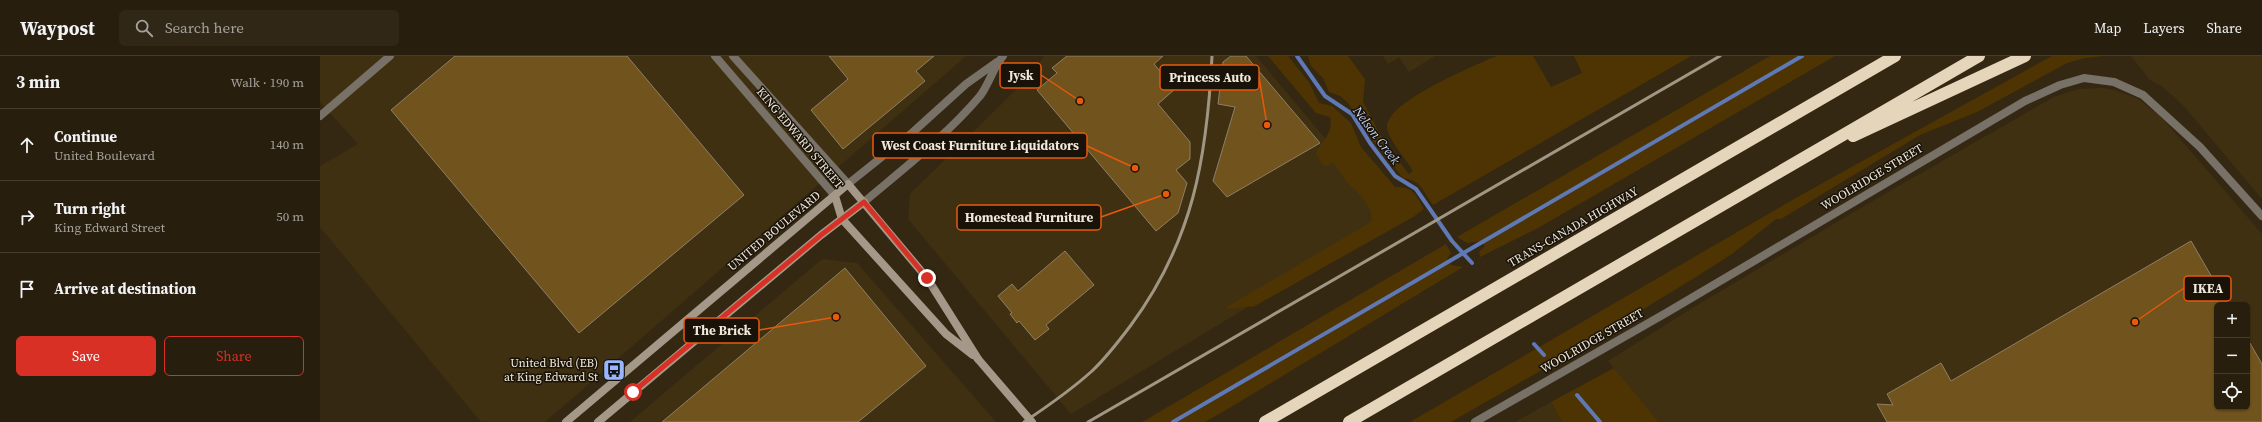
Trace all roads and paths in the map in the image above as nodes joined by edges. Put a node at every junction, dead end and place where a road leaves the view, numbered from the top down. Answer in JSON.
{"nodes":[{"id":1,"x":390,"y":56,"type":"edge"},
{"id":2,"x":715,"y":56,"type":"edge"},
{"id":3,"x":733,"y":56,"type":"edge"},
{"id":4,"x":1895,"y":56,"type":"edge"},
{"id":5,"x":1979,"y":56,"type":"edge"},
{"id":6,"x":2025,"y":56,"type":"edge"},
{"id":7,"x":1001,"y":58,"type":"edge"},
{"id":8,"x":320,"y":116,"type":"edge"},
{"id":9,"x":1778,"y":172,"type":"junction"},
{"id":10,"x":848,"y":184,"type":"junction"},
{"id":11,"x":834,"y":196,"type":"junction"},
{"id":12,"x":864,"y":202,"type":"junction"},
{"id":13,"x":2262,"y":216,"type":"edge"},
{"id":14,"x":842,"y":219,"type":"junction"},
{"id":15,"x":978,"y":359,"type":"junction"},
{"id":16,"x":566,"y":422,"type":"edge"},
{"id":17,"x":598,"y":422,"type":"edge"},
{"id":18,"x":1032,"y":422,"type":"edge"},
{"id":19,"x":1265,"y":422,"type":"edge"},
{"id":20,"x":1350,"y":422,"type":"edge"},
{"id":21,"x":1475,"y":422,"type":"edge"}],
"edges":[{"from":1,"to":8,"type":"street"},
{"from":2,"to":11,"type":"street","name":"KING EDWARD STREET"},
{"from":3,"to":10,"type":"street","name":"KING EDWARD STREET"},
{"from":4,"to":19,"type":"highway","name":"TRANS-CANADA HIGHWAY"},
{"from":5,"to":9,"type":"highway"},
{"from":6,"to":9,"type":"highway"},
{"from":7,"to":10,"type":"street","name":"UNITED BOULEVARD"},
{"from":7,"to":12,"type":"street","name":"UNITED BOULEVARD"},
{"from":9,"to":20,"type":"highway"},
{"from":10,"to":11,"type":"main road","name":"UNITED BOULEVARD"},
{"from":10,"to":12,"type":"main road","name":"KING EDWARD STREET"},
{"from":11,"to":14,"type":"main road","name":"KING EDWARD STREET"},
{"from":11,"to":16,"type":"main road","name":"UNITED BOULEVARD"},
{"from":12,"to":14,"type":"main road","name":"UNITED BOULEVARD"},
{"from":12,"to":15,"type":"main road","name":"KING EDWARD STREET"},
{"from":13,"to":21,"type":"street","name":"WOOLRIDGE STREET"},
{"from":14,"to":15,"type":"main road","name":"KING EDWARD STREET"},
{"from":14,"to":17,"type":"main road","name":"UNITED BOULEVARD"},
{"from":15,"to":18,"type":"main road","name":"KING EDWARD STREET","bridge":true}]}
